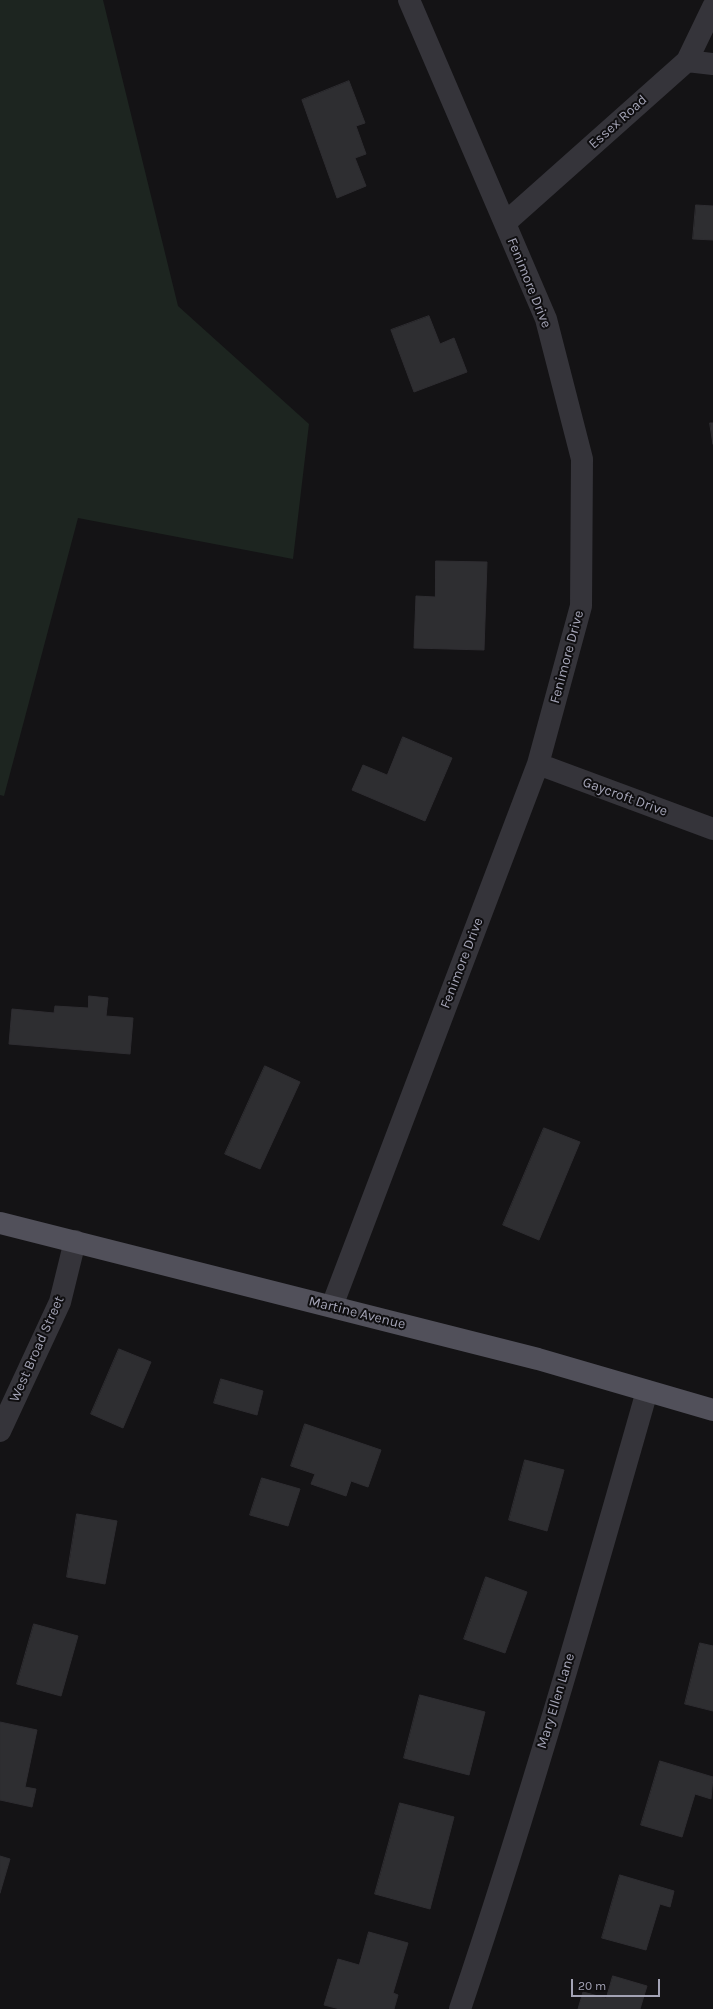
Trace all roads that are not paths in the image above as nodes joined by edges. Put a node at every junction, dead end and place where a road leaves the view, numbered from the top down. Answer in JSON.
{"nodes":[{"id":1,"x":409,"y":0,"type":"edge"},
{"id":2,"x":713,"y":7,"type":"edge"},
{"id":3,"x":687,"y":61,"type":"junction"},
{"id":4,"x":713,"y":64,"type":"edge"},
{"id":5,"x":504,"y":223,"type":"junction"},
{"id":6,"x":538,"y":764,"type":"junction"},
{"id":7,"x":713,"y":829,"type":"edge"},
{"id":8,"x":0,"y":1223,"type":"edge"},
{"id":9,"x":75,"y":1241,"type":"junction"},
{"id":10,"x":332,"y":1306,"type":"junction"},
{"id":11,"x":647,"y":1390,"type":"junction"},
{"id":12,"x":713,"y":1410,"type":"edge"},
{"id":13,"x":0,"y":1431,"type":"edge"},
{"id":14,"x":460,"y":2009,"type":"edge"}],
"edges":[{"from":1,"to":5,"type":"street","name":"Fenimore Drive"},
{"from":2,"to":3,"type":"street","name":"Essex Road"},
{"from":3,"to":4,"type":"street"},
{"from":3,"to":5,"type":"street","name":"Essex Road"},
{"from":5,"to":6,"type":"street","name":"Fenimore Drive"},
{"from":6,"to":7,"type":"street","name":"Gaycroft Drive"},
{"from":6,"to":10,"type":"street","name":"Fenimore Drive"},
{"from":8,"to":9,"type":"main road","name":"Martine Avenue"},
{"from":9,"to":10,"type":"main road","name":"Martine Avenue"},
{"from":9,"to":13,"type":"street","name":"West Broad Street"},
{"from":10,"to":11,"type":"main road","name":"Martine Avenue"},
{"from":11,"to":12,"type":"main road","name":"Martine Avenue"},
{"from":11,"to":14,"type":"street","name":"Mary Ellen Lane"}]}
